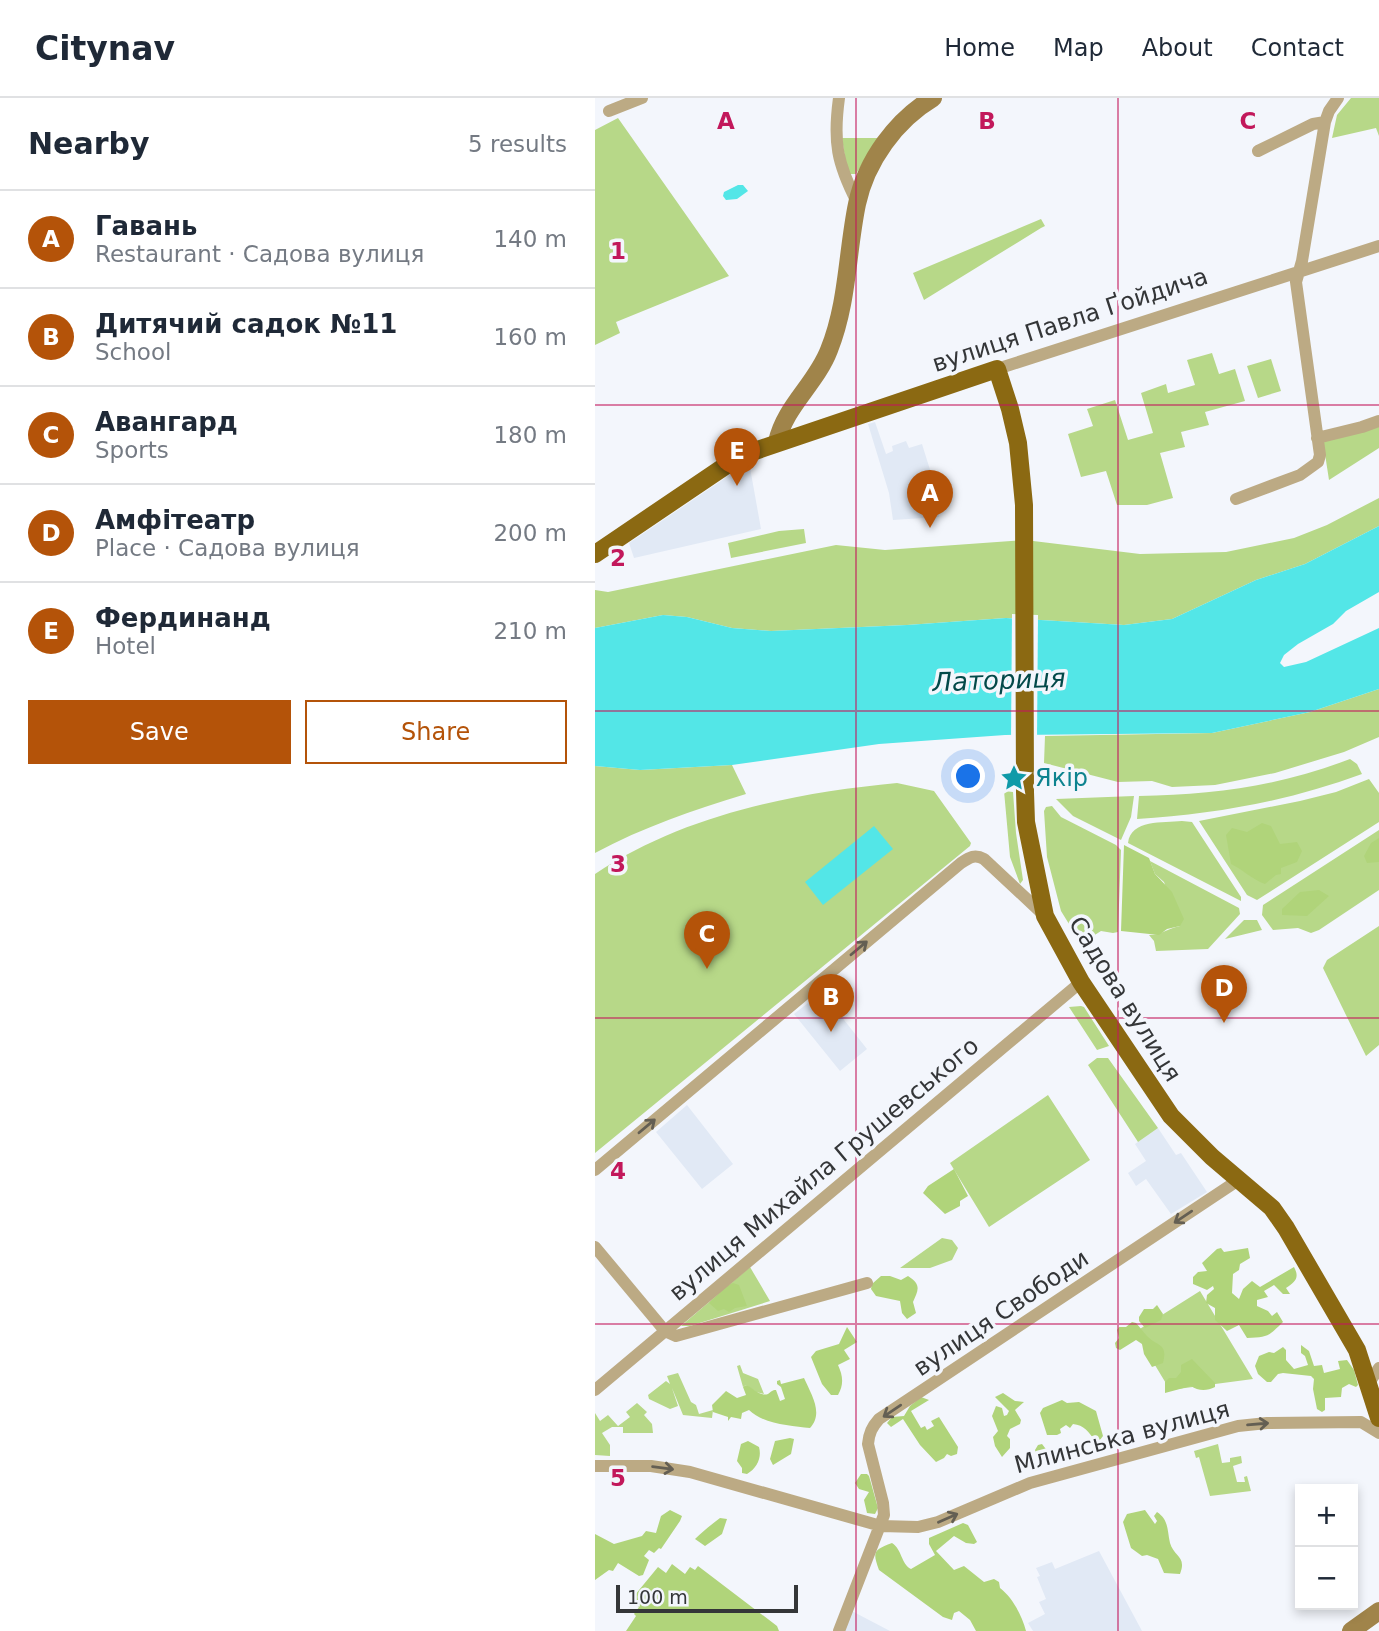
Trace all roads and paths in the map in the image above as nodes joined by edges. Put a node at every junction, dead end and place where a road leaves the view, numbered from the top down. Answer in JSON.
{"nodes":[{"id":1,"x":642,"y":98,"type":"edge"},
{"id":2,"x":839,"y":98,"type":"edge"},
{"id":3,"x":933,"y":98,"type":"edge"},
{"id":4,"x":1338,"y":98,"type":"edge"},
{"id":5,"x":609,"y":111,"type":"dead end"},
{"id":6,"x":1325,"y":122,"type":"junction"},
{"id":7,"x":1258,"y":151,"type":"dead end"},
{"id":8,"x":857,"y":202,"type":"junction"},
{"id":9,"x":1379,"y":246,"type":"edge"},
{"id":10,"x":1300,"y":272,"type":"junction"},
{"id":11,"x":997,"y":369,"type":"junction"},
{"id":12,"x":1379,"y":421,"type":"edge"},
{"id":13,"x":1317,"y":438,"type":"junction"},
{"id":14,"x":777,"y":442,"type":"junction"},
{"id":15,"x":1236,"y":499,"type":"dead end"},
{"id":16,"x":597,"y":551,"type":"edge"},
{"id":17,"x":1045,"y":916,"type":"junction"},
{"id":18,"x":1081,"y":982,"type":"junction"},
{"id":19,"x":595,"y":1170,"type":"edge"},
{"id":20,"x":1240,"y":1179,"type":"junction"},
{"id":21,"x":595,"y":1247,"type":"edge"},
{"id":22,"x":867,"y":1283,"type":"dead end"},
{"id":23,"x":665,"y":1331,"type":"junction"},
{"id":24,"x":1374,"y":1376,"type":"edge"},
{"id":25,"x":595,"y":1390,"type":"edge"},
{"id":26,"x":1379,"y":1418,"type":"edge"},
{"id":27,"x":1379,"y":1433,"type":"edge"},
{"id":28,"x":595,"y":1466,"type":"edge"},
{"id":29,"x":881,"y":1526,"type":"junction"},
{"id":30,"x":1379,"y":1611,"type":"edge"},
{"id":31,"x":839,"y":1631,"type":"edge"},
{"id":32,"x":1351,"y":1631,"type":"edge"}],
"edges":[{"from":1,"to":5,"type":"street"},
{"from":2,"to":8,"type":"street"},
{"from":3,"to":8,"type":"street"},
{"from":4,"to":6,"type":"street"},
{"from":6,"to":7,"type":"street"},
{"from":6,"to":10,"type":"street"},
{"from":8,"to":14,"type":"street"},
{"from":9,"to":10,"type":"street","name":"вулиця Павла Ґойдича"},
{"from":10,"to":11,"type":"street","name":"вулиця Павла Ґойдича"},
{"from":10,"to":13,"type":"street"},
{"from":11,"to":14,"type":"main road","name":"вулиця Павла Ґойдича"},
{"from":11,"to":17,"type":"main road","name":"Садова вулиця"},
{"from":12,"to":13,"type":"street"},
{"from":13,"to":15,"type":"street"},
{"from":14,"to":16,"type":"main road","name":"вулиця Павла Ґойдича"},
{"from":17,"to":18,"type":"main road","name":"Садова вулиця"},
{"from":19,"to":17,"type":"street","one_way":true},
{"from":18,"to":20,"type":"main road","name":"Садова вулиця"},
{"from":18,"to":23,"type":"street","name":"вулиця Михайла Грушевського"},
{"from":20,"to":24,"type":"main road","name":"Садова вулиця"},
{"from":20,"to":29,"type":"street","name":"вулиця Свободи","one_way":true},
{"from":21,"to":23,"type":"street"},
{"from":22,"to":23,"type":"street"},
{"from":23,"to":25,"type":"street","name":"вулиця Михайла Грушевського"},
{"from":24,"to":26,"type":"main road","name":"Садова вулиця"},
{"from":29,"to":27,"type":"street","name":"Млинська вулиця","one_way":true},
{"from":28,"to":29,"type":"street","name":"Млинська вулиця","one_way":true},
{"from":29,"to":31,"type":"street"},
{"from":30,"to":32,"type":"street"}]}
